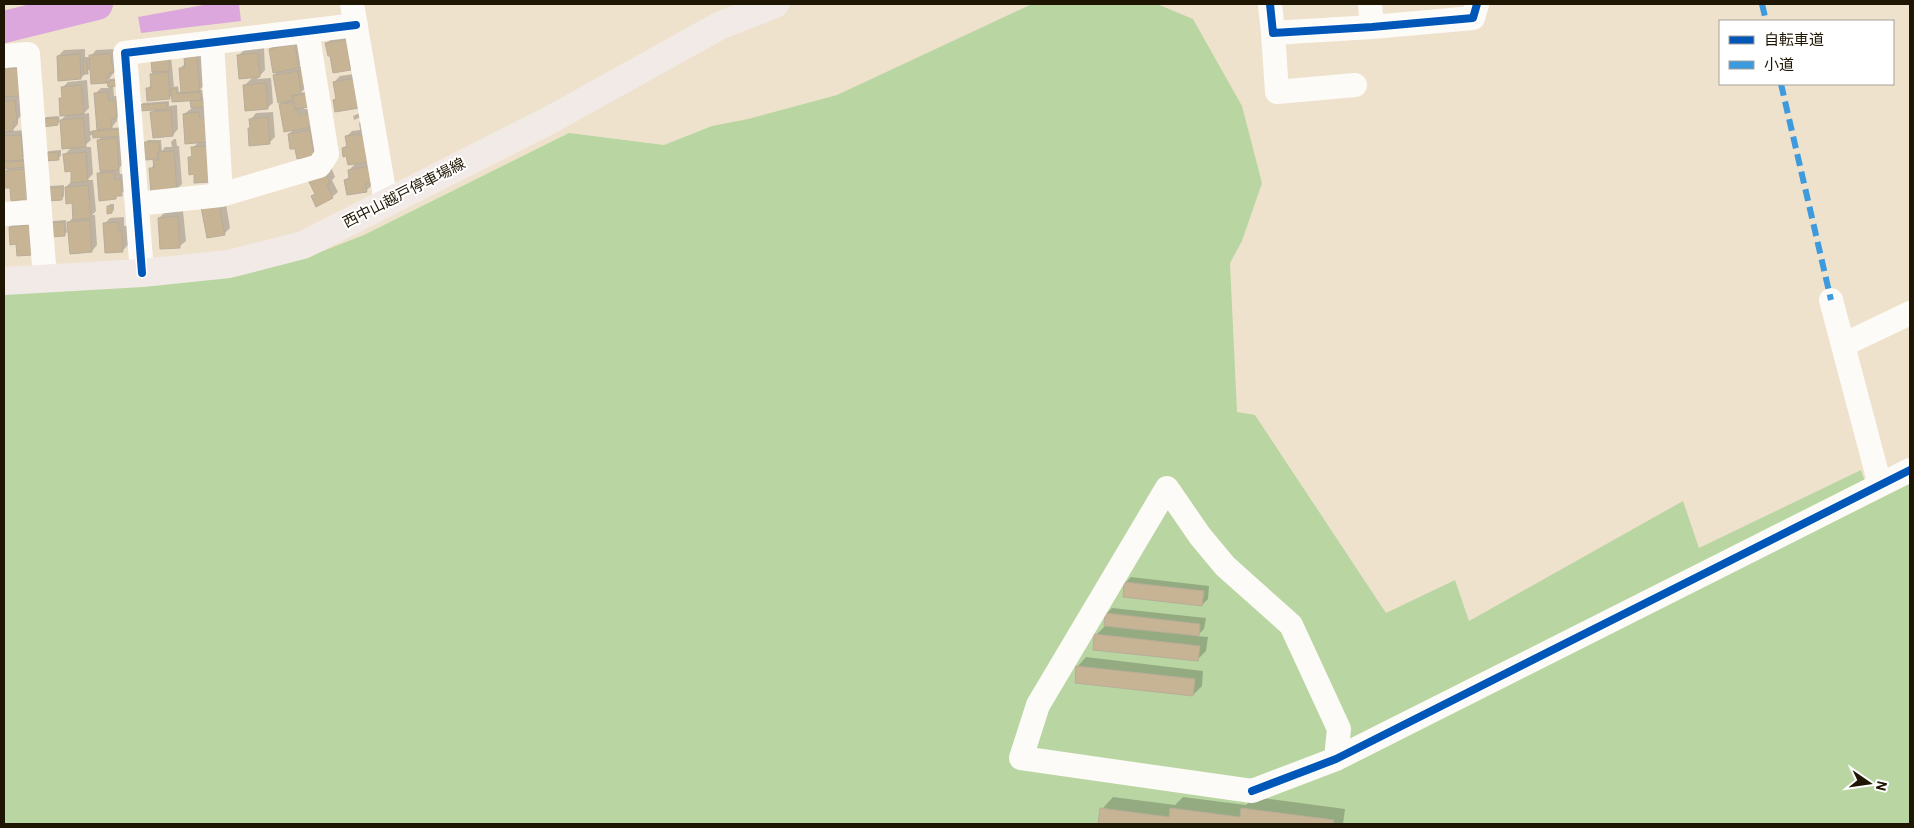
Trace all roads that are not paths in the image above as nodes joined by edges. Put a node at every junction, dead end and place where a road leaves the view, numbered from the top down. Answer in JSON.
{"nodes":[{"id":1,"x":775,"y":4,"type":"edge"},
{"id":2,"x":1270,"y":4,"type":"edge"},
{"id":3,"x":1370,"y":4,"type":"edge"},
{"id":4,"x":1477,"y":4,"type":"edge"},
{"id":5,"x":354,"y":14,"type":"edge"},
{"id":6,"x":1372,"y":27,"type":"junction"},
{"id":7,"x":307,"y":31,"type":"junction"},
{"id":8,"x":1272,"y":33,"type":"junction"},
{"id":9,"x":212,"y":42,"type":"junction"},
{"id":10,"x":4,"y":56,"type":"edge"},
{"id":11,"x":1356,"y":85,"type":"dead end"},
{"id":12,"x":221,"y":195,"type":"junction"},
{"id":13,"x":386,"y":202,"type":"junction"},
{"id":14,"x":137,"y":204,"type":"junction"},
{"id":15,"x":40,"y":212,"type":"junction"},
{"id":16,"x":4,"y":214,"type":"edge"},
{"id":17,"x":142,"y":273,"type":"junction"},
{"id":18,"x":44,"y":279,"type":"junction"},
{"id":19,"x":4,"y":281,"type":"edge"},
{"id":20,"x":1831,"y":300,"type":"dead end"},
{"id":21,"x":1910,"y":313,"type":"edge"},
{"id":22,"x":1843,"y":345,"type":"junction"},
{"id":23,"x":1910,"y":470,"type":"edge"},
{"id":24,"x":1880,"y":485,"type":"junction"},
{"id":25,"x":1336,"y":759,"type":"junction"}],
"edges":[{"from":1,"to":13,"type":"main road","name":"西中山越戸停車場線"},
{"from":2,"to":8,"type":"street"},
{"from":3,"to":6,"type":"street"},
{"from":4,"to":6,"type":"street"},
{"from":5,"to":7,"type":"street"},
{"from":5,"to":13,"type":"street"},
{"from":6,"to":8,"type":"street"},
{"from":7,"to":9,"type":"street"},
{"from":7,"to":12,"type":"street"},
{"from":8,"to":11,"type":"street"},
{"from":9,"to":12,"type":"street"},
{"from":9,"to":14,"type":"street"},
{"from":10,"to":15,"type":"street"},
{"from":12,"to":14,"type":"street"},
{"from":13,"to":17,"type":"main road","name":"西中山越戸停車場線"},
{"from":14,"to":17,"type":"street"},
{"from":15,"to":16,"type":"street"},
{"from":15,"to":18,"type":"street"},
{"from":17,"to":18,"type":"main road","name":"西中山越戸停車場線"},
{"from":18,"to":19,"type":"main road","name":"西中山越戸停車場線"},
{"from":20,"to":22,"type":"street"},
{"from":21,"to":22,"type":"street"},
{"from":22,"to":24,"type":"street"},
{"from":23,"to":24,"type":"street"},
{"from":24,"to":25,"type":"street"},
{"from":25,"to":25,"type":"street"}]}
